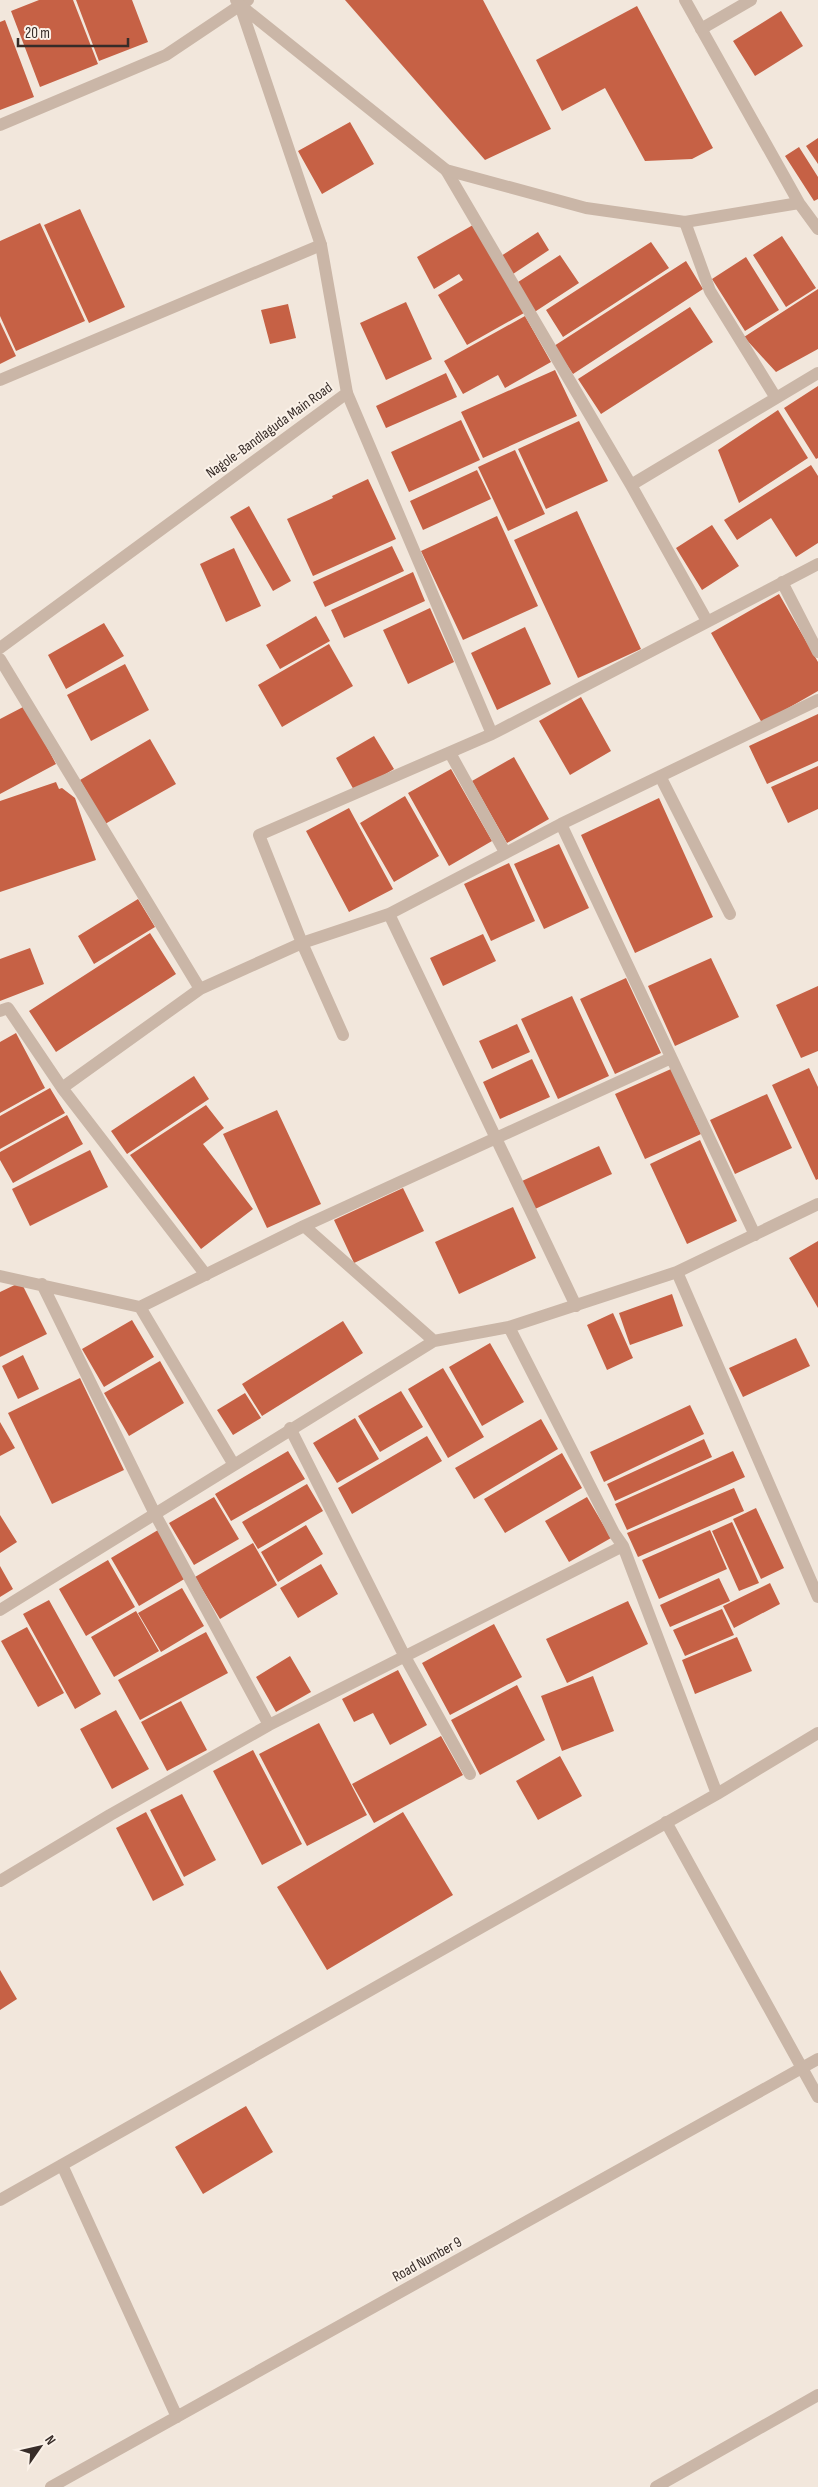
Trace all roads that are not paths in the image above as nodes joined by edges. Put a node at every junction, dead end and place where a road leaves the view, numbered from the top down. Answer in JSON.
{"nodes":[{"id":1,"x":685,"y":0,"type":"edge"},
{"id":2,"x":751,"y":0,"type":"edge"},
{"id":3,"x":241,"y":2,"type":"edge"},
{"id":4,"x":701,"y":29,"type":"junction"},
{"id":5,"x":0,"y":125,"type":"edge"},
{"id":6,"x":446,"y":170,"type":"junction"},
{"id":7,"x":799,"y":203,"type":"junction"},
{"id":8,"x":685,"y":222,"type":"junction"},
{"id":9,"x":818,"y":229,"type":"edge"},
{"id":10,"x":321,"y":245,"type":"junction"},
{"id":11,"x":818,"y":373,"type":"edge"},
{"id":12,"x":0,"y":380,"type":"edge"},
{"id":13,"x":348,"y":393,"type":"junction"},
{"id":14,"x":776,"y":398,"type":"junction"},
{"id":15,"x":630,"y":485,"type":"junction"},
{"id":16,"x":818,"y":564,"type":"edge"},
{"id":17,"x":782,"y":582,"type":"junction"},
{"id":18,"x":707,"y":621,"type":"junction"},
{"id":19,"x":0,"y":648,"type":"edge"},
{"id":20,"x":818,"y":652,"type":"edge"},
{"id":21,"x":0,"y":659,"type":"edge"},
{"id":22,"x":818,"y":700,"type":"edge"},
{"id":23,"x":492,"y":734,"type":"junction"},
{"id":24,"x":450,"y":753,"type":"junction"},
{"id":25,"x":660,"y":776,"type":"junction"},
{"id":26,"x":560,"y":824,"type":"junction"},
{"id":27,"x":505,"y":852,"type":"junction"},
{"id":28,"x":389,"y":914,"type":"junction"},
{"id":29,"x":730,"y":914,"type":"dead end"},
{"id":30,"x":302,"y":943,"type":"junction"},
{"id":31,"x":200,"y":989,"type":"junction"},
{"id":32,"x":0,"y":1011,"type":"edge"},
{"id":33,"x":343,"y":1034,"type":"dead end"},
{"id":34,"x":671,"y":1058,"type":"junction"},
{"id":35,"x":62,"y":1088,"type":"junction"},
{"id":36,"x":496,"y":1140,"type":"junction"},
{"id":37,"x":818,"y":1204,"type":"edge"},
{"id":38,"x":304,"y":1226,"type":"junction"},
{"id":39,"x":755,"y":1235,"type":"junction"},
{"id":40,"x":677,"y":1272,"type":"junction"},
{"id":41,"x":0,"y":1276,"type":"edge"},
{"id":42,"x":206,"y":1276,"type":"junction"},
{"id":43,"x":42,"y":1284,"type":"junction"},
{"id":44,"x":576,"y":1306,"type":"junction"},
{"id":45,"x":140,"y":1307,"type":"junction"},
{"id":46,"x":510,"y":1327,"type":"junction"},
{"id":47,"x":434,"y":1341,"type":"junction"},
{"id":48,"x":290,"y":1428,"type":"junction"},
{"id":49,"x":234,"y":1465,"type":"junction"},
{"id":50,"x":155,"y":1514,"type":"junction"},
{"id":51,"x":623,"y":1546,"type":"junction"},
{"id":52,"x":818,"y":1597,"type":"edge"},
{"id":53,"x":0,"y":1610,"type":"edge"},
{"id":54,"x":404,"y":1655,"type":"junction"},
{"id":55,"x":269,"y":1724,"type":"junction"},
{"id":56,"x":818,"y":1733,"type":"edge"},
{"id":57,"x":470,"y":1774,"type":"dead end"},
{"id":58,"x":717,"y":1794,"type":"junction"},
{"id":59,"x":666,"y":1822,"type":"junction"},
{"id":60,"x":0,"y":1881,"type":"edge"},
{"id":61,"x":818,"y":2059,"type":"edge"},
{"id":62,"x":802,"y":2068,"type":"junction"},
{"id":63,"x":818,"y":2097,"type":"edge"},
{"id":64,"x":62,"y":2165,"type":"junction"},
{"id":65,"x":0,"y":2200,"type":"edge"},
{"id":66,"x":818,"y":2395,"type":"edge"},
{"id":67,"x":177,"y":2417,"type":"junction"},
{"id":68,"x":51,"y":2487,"type":"edge"},
{"id":69,"x":656,"y":2487,"type":"edge"}],
"edges":[{"from":1,"to":4,"type":"street"},
{"from":2,"to":4,"type":"street"},
{"from":3,"to":5,"type":"street"},
{"from":3,"to":6,"type":"street"},
{"from":3,"to":10,"type":"street","name":"Nagole-Bandlaguda Main Road"},
{"from":4,"to":7,"type":"street"},
{"from":6,"to":8,"type":"street"},
{"from":6,"to":15,"type":"street"},
{"from":7,"to":8,"type":"street"},
{"from":7,"to":9,"type":"street"},
{"from":8,"to":14,"type":"street"},
{"from":10,"to":12,"type":"street"},
{"from":10,"to":13,"type":"street","name":"Nagole-Bandlaguda Main Road"},
{"from":11,"to":14,"type":"street"},
{"from":13,"to":19,"type":"street","name":"Nagole-Bandlaguda Main Road"},
{"from":13,"to":23,"type":"street"},
{"from":14,"to":15,"type":"street"},
{"from":15,"to":18,"type":"street"},
{"from":16,"to":17,"type":"street"},
{"from":17,"to":18,"type":"street"},
{"from":17,"to":20,"type":"street"},
{"from":18,"to":23,"type":"street"},
{"from":21,"to":31,"type":"street"},
{"from":22,"to":25,"type":"street"},
{"from":23,"to":24,"type":"street"},
{"from":24,"to":27,"type":"street"},
{"from":24,"to":30,"type":"street"},
{"from":25,"to":26,"type":"street"},
{"from":25,"to":29,"type":"street"},
{"from":26,"to":27,"type":"street"},
{"from":26,"to":34,"type":"street"},
{"from":27,"to":28,"type":"street"},
{"from":28,"to":30,"type":"street"},
{"from":28,"to":36,"type":"street"},
{"from":30,"to":31,"type":"street"},
{"from":30,"to":33,"type":"street"},
{"from":31,"to":35,"type":"street"},
{"from":32,"to":35,"type":"street"},
{"from":34,"to":36,"type":"street"},
{"from":34,"to":39,"type":"street"},
{"from":35,"to":42,"type":"street"},
{"from":36,"to":38,"type":"street"},
{"from":36,"to":44,"type":"street"},
{"from":37,"to":39,"type":"street"},
{"from":38,"to":42,"type":"street"},
{"from":38,"to":47,"type":"street"},
{"from":39,"to":40,"type":"street"},
{"from":40,"to":44,"type":"street"},
{"from":40,"to":52,"type":"street"},
{"from":41,"to":43,"type":"street"},
{"from":42,"to":45,"type":"street"},
{"from":43,"to":45,"type":"street"},
{"from":43,"to":50,"type":"street"},
{"from":44,"to":46,"type":"street"},
{"from":45,"to":49,"type":"street"},
{"from":46,"to":47,"type":"street"},
{"from":46,"to":51,"type":"street"},
{"from":47,"to":48,"type":"street"},
{"from":48,"to":49,"type":"street"},
{"from":48,"to":54,"type":"street"},
{"from":49,"to":50,"type":"street"},
{"from":50,"to":53,"type":"street"},
{"from":50,"to":55,"type":"street"},
{"from":51,"to":54,"type":"street"},
{"from":51,"to":58,"type":"street"},
{"from":54,"to":55,"type":"street"},
{"from":54,"to":57,"type":"street"},
{"from":55,"to":60,"type":"street"},
{"from":56,"to":58,"type":"street"},
{"from":58,"to":59,"type":"street"},
{"from":59,"to":62,"type":"street"},
{"from":59,"to":64,"type":"street"},
{"from":61,"to":62,"type":"street","name":"Road Number 9"},
{"from":62,"to":63,"type":"street"},
{"from":62,"to":67,"type":"street","name":"Road Number 9"},
{"from":64,"to":65,"type":"street"},
{"from":64,"to":67,"type":"street"},
{"from":66,"to":69,"type":"street"},
{"from":67,"to":68,"type":"street","name":"Road Number 9"}]}
